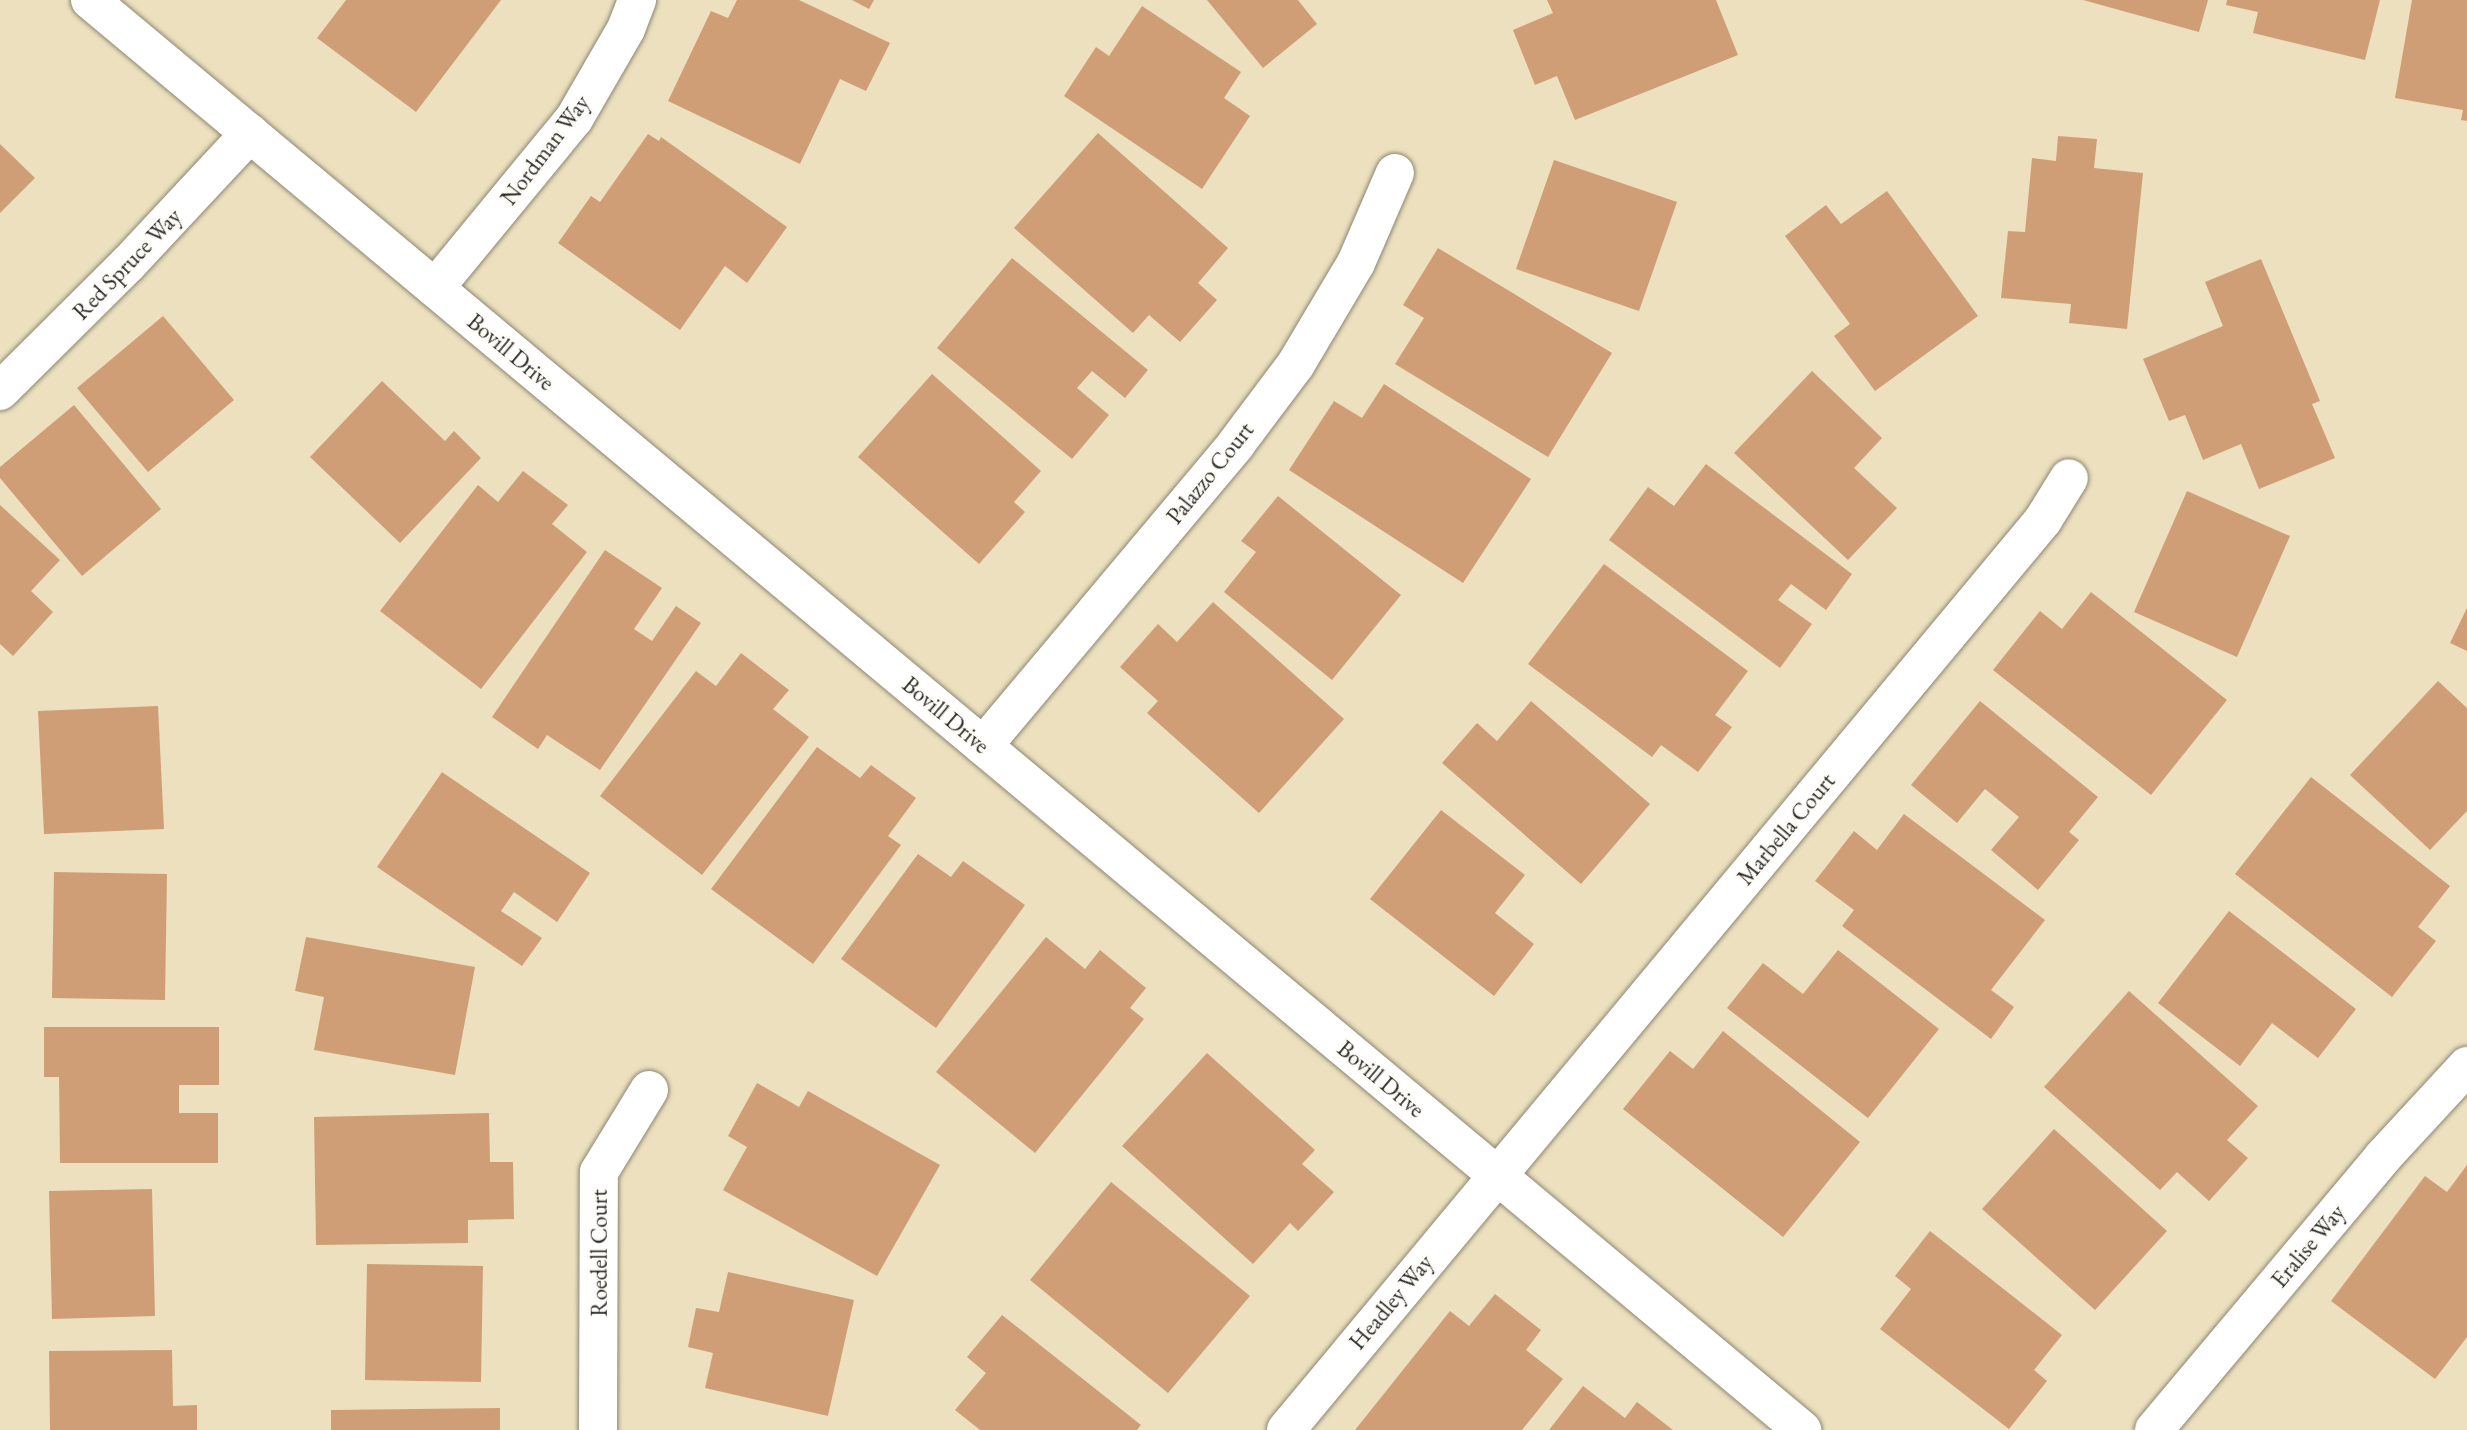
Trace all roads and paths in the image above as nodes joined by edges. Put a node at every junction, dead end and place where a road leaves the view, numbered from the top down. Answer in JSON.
{"nodes":[{"id":1,"x":90,"y":0,"type":"edge"},
{"id":2,"x":637,"y":0,"type":"edge"},
{"id":3,"x":250,"y":133,"type":"junction"},
{"id":4,"x":1395,"y":173,"type":"dead end"},
{"id":5,"x":435,"y":288,"type":"junction"},
{"id":6,"x":0,"y":391,"type":"edge"},
{"id":7,"x":2069,"y":478,"type":"dead end"},
{"id":8,"x":983,"y":746,"type":"junction"},
{"id":9,"x":2465,"y":1073,"type":"edge"},
{"id":10,"x":649,"y":1090,"type":"dead end"},
{"id":11,"x":1497,"y":1175,"type":"junction"},
{"id":12,"x":598,"y":1430,"type":"edge"},
{"id":13,"x":1286,"y":1430,"type":"edge"},
{"id":14,"x":1802,"y":1430,"type":"edge"},
{"id":15,"x":2154,"y":1430,"type":"edge"}],
"edges":[{"from":1,"to":3,"type":"street","name":"Bovill Drive"},
{"from":2,"to":5,"type":"street","name":"Nordman Way"},
{"from":3,"to":5,"type":"street","name":"Bovill Drive"},
{"from":3,"to":6,"type":"street","name":"Red Spruce Way"},
{"from":4,"to":8,"type":"street","name":"Palazzo Court"},
{"from":5,"to":8,"type":"street","name":"Bovill Drive"},
{"from":7,"to":11,"type":"street","name":"Marbella Court"},
{"from":8,"to":11,"type":"street","name":"Bovill Drive"},
{"from":9,"to":15,"type":"street","name":"Eralise Way"},
{"from":10,"to":12,"type":"street","name":"Roedell Court"},
{"from":11,"to":13,"type":"street","name":"Headley Way"},
{"from":11,"to":14,"type":"street","name":"Bovill Drive"}]}
